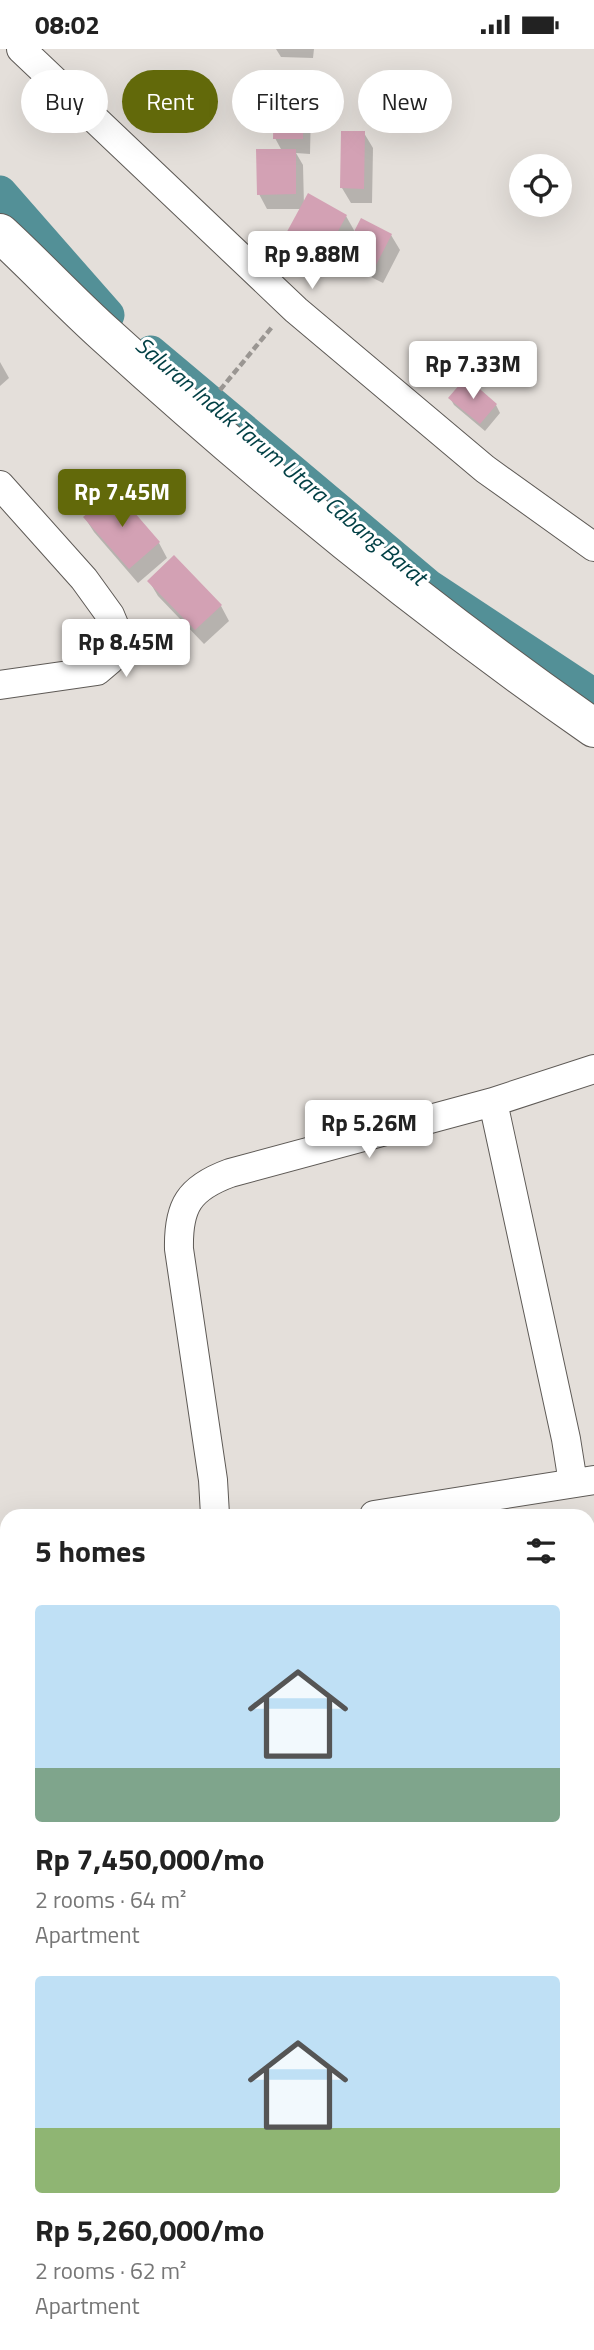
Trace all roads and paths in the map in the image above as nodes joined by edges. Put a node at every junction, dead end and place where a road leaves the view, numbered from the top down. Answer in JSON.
{"nodes":[{"id":1,"x":21,"y":49,"type":"edge"},
{"id":2,"x":0,"y":233,"type":"edge"},
{"id":3,"x":275,"y":323,"type":"dead end"},
{"id":4,"x":216,"y":395,"type":"dead end"},
{"id":5,"x":0,"y":485,"type":"edge"},
{"id":6,"x":594,"y":547,"type":"edge"},
{"id":7,"x":0,"y":685,"type":"edge"},
{"id":8,"x":594,"y":727,"type":"edge"},
{"id":9,"x":594,"y":1069,"type":"edge"},
{"id":10,"x":493,"y":1102,"type":"junction"},
{"id":11,"x":583,"y":1481,"type":"edge"},
{"id":12,"x":215,"y":1509,"type":"edge"},
{"id":13,"x":411,"y":1509,"type":"edge"}],
"edges":[{"from":1,"to":6,"type":"street"},
{"from":2,"to":8,"type":"main road"},
{"from":3,"to":4,"type":"path"},
{"from":5,"to":7,"type":"street"},
{"from":9,"to":10,"type":"street"},
{"from":10,"to":11,"type":"street"},
{"from":10,"to":12,"type":"street"},
{"from":11,"to":13,"type":"street"}]}
